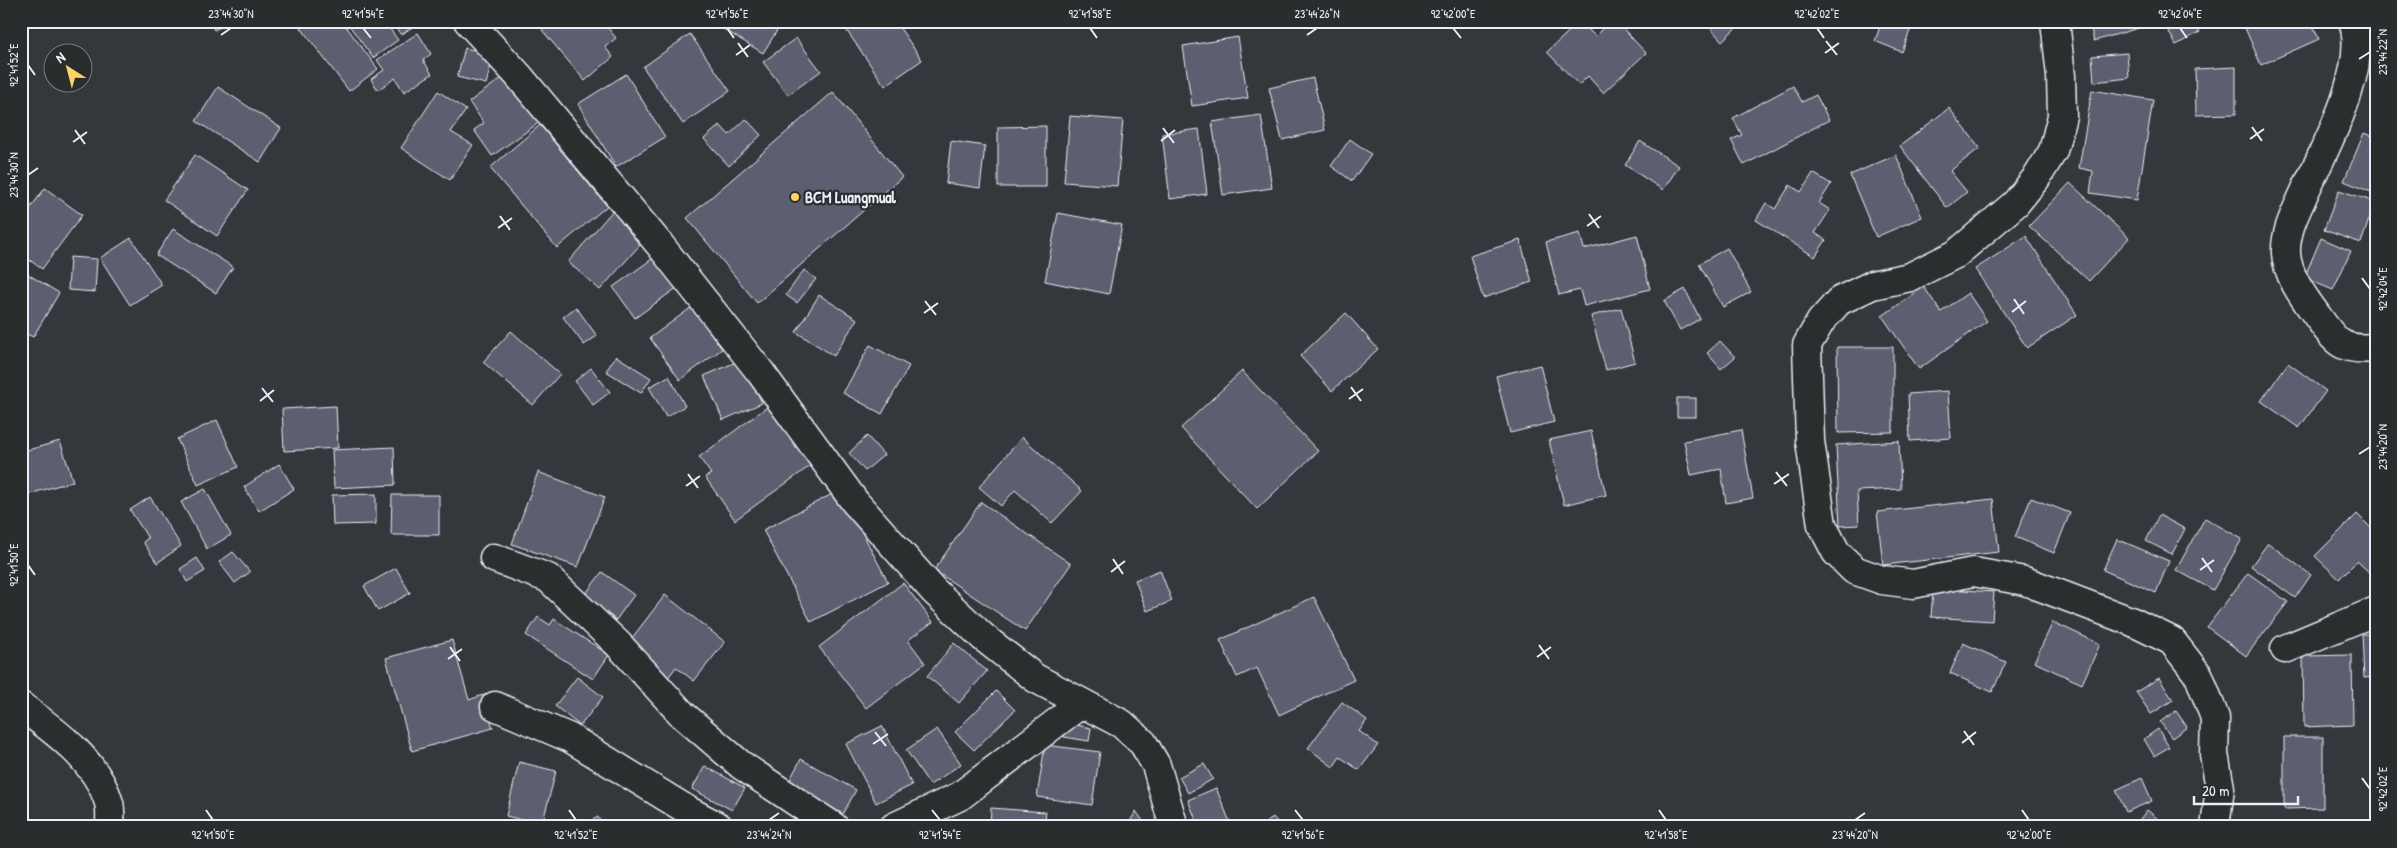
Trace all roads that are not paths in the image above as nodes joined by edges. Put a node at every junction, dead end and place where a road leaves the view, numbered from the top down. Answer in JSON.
{"nodes":[{"id":1,"x":468,"y":21,"type":"edge"},
{"id":2,"x":2055,"y":21,"type":"edge"},
{"id":3,"x":2353,"y":21,"type":"edge"},
{"id":4,"x":2376,"y":348,"type":"edge"},
{"id":5,"x":494,"y":558,"type":"dead end"},
{"id":6,"x":2376,"y":611,"type":"edge"},
{"id":7,"x":2285,"y":649,"type":"dead end"},
{"id":8,"x":1082,"y":703,"type":"junction"},
{"id":9,"x":21,"y":706,"type":"edge"},
{"id":10,"x":496,"y":706,"type":"dead end"},
{"id":11,"x":110,"y":827,"type":"edge"},
{"id":12,"x":719,"y":827,"type":"edge"},
{"id":13,"x":834,"y":827,"type":"edge"},
{"id":14,"x":894,"y":827,"type":"edge"},
{"id":15,"x":1174,"y":827,"type":"edge"},
{"id":16,"x":2215,"y":827,"type":"edge"}],
"edges":[{"from":1,"to":8,"type":"street"},
{"from":2,"to":16,"type":"street"},
{"from":3,"to":4,"type":"street"},
{"from":5,"to":13,"type":"street"},
{"from":6,"to":7,"type":"street"},
{"from":8,"to":14,"type":"street"},
{"from":8,"to":15,"type":"street"},
{"from":9,"to":11,"type":"street"},
{"from":10,"to":12,"type":"street"}]}
